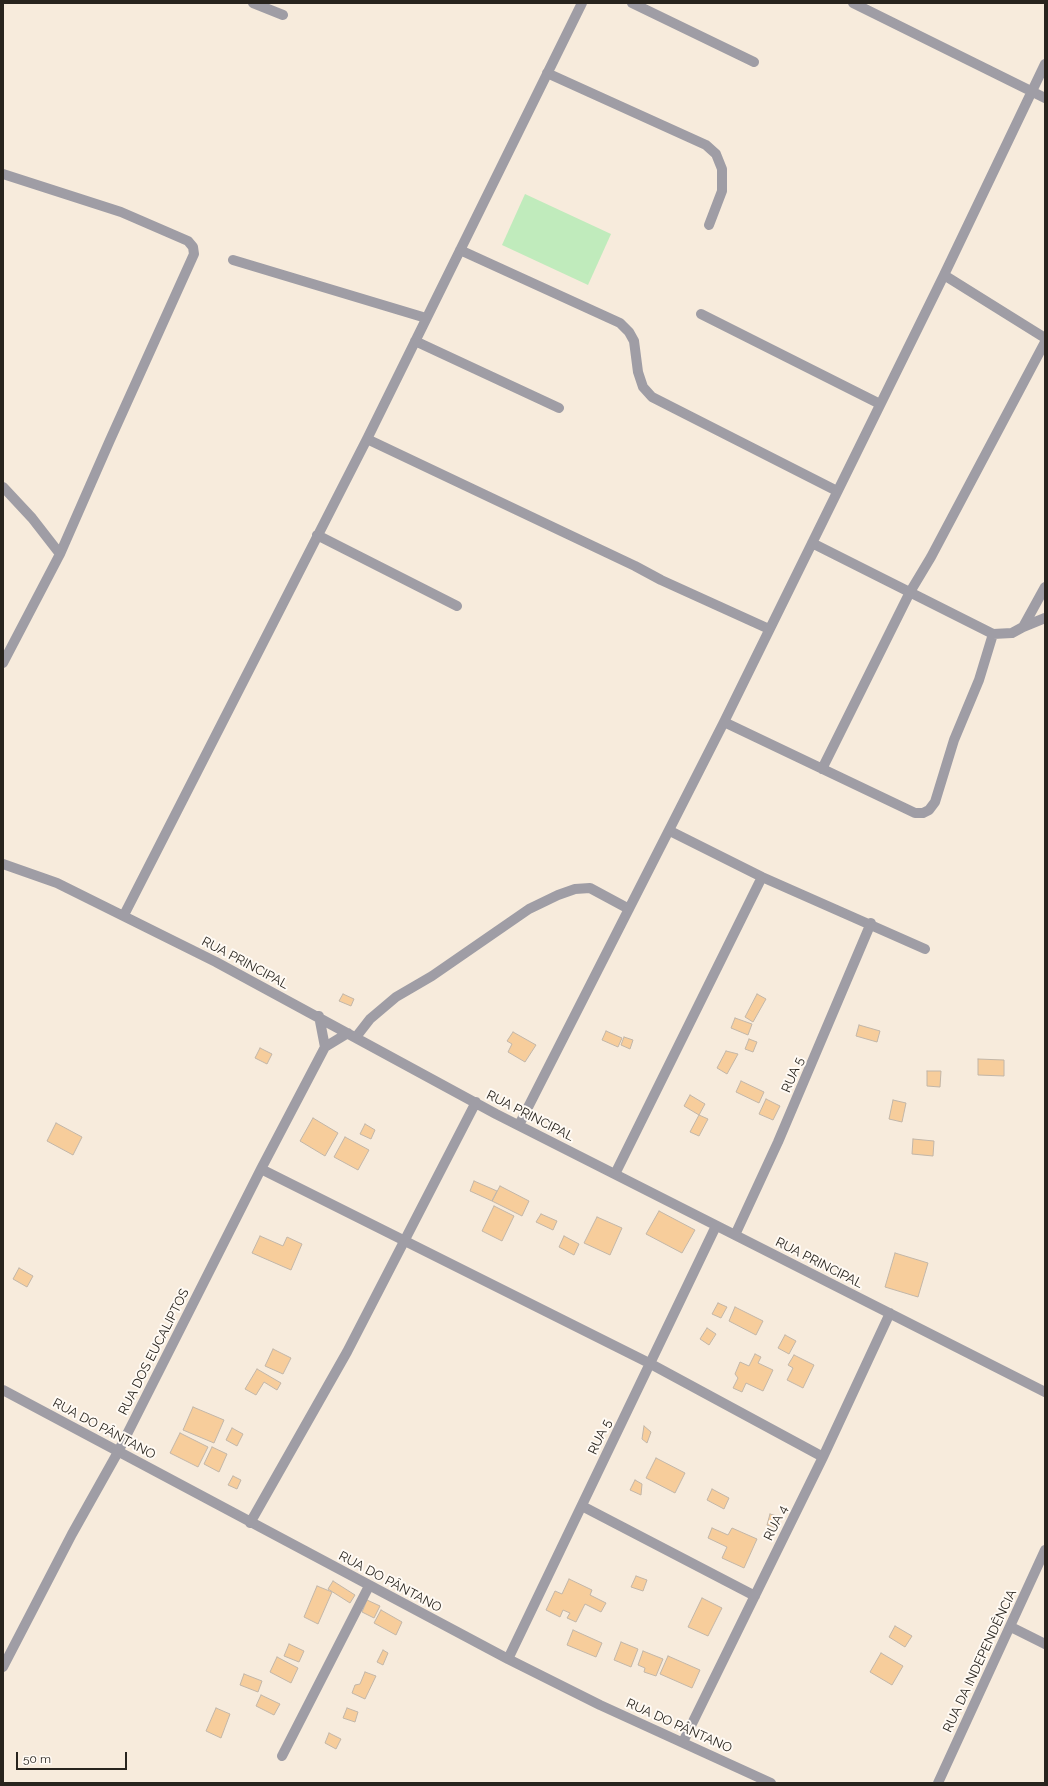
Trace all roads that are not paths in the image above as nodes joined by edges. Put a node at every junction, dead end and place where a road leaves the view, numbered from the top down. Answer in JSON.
{"nodes":[{"id":1,"x":253,"y":3,"type":"edge"},
{"id":2,"x":582,"y":3,"type":"edge"},
{"id":3,"x":632,"y":3,"type":"edge"},
{"id":4,"x":854,"y":3,"type":"edge"},
{"id":5,"x":283,"y":15,"type":"dead end"},
{"id":6,"x":754,"y":62,"type":"dead end"},
{"id":7,"x":1045,"y":64,"type":"edge"},
{"id":8,"x":547,"y":73,"type":"junction"},
{"id":9,"x":1033,"y":92,"type":"junction"},
{"id":10,"x":1045,"y":98,"type":"edge"},
{"id":11,"x":3,"y":174,"type":"edge"},
{"id":12,"x":709,"y":225,"type":"dead end"},
{"id":13,"x":460,"y":250,"type":"junction"},
{"id":14,"x":233,"y":260,"type":"dead end"},
{"id":15,"x":944,"y":275,"type":"junction"},
{"id":16,"x":701,"y":314,"type":"dead end"},
{"id":17,"x":426,"y":318,"type":"junction"},
{"id":18,"x":1045,"y":338,"type":"edge"},
{"id":19,"x":415,"y":341,"type":"junction"},
{"id":20,"x":1045,"y":342,"type":"edge"},
{"id":21,"x":880,"y":404,"type":"junction"},
{"id":22,"x":559,"y":408,"type":"dead end"},
{"id":23,"x":366,"y":438,"type":"junction"},
{"id":24,"x":3,"y":487,"type":"edge"},
{"id":25,"x":837,"y":491,"type":"junction"},
{"id":26,"x":317,"y":536,"type":"junction"},
{"id":27,"x":812,"y":543,"type":"junction"},
{"id":28,"x":60,"y":554,"type":"junction"},
{"id":29,"x":1045,"y":587,"type":"edge"},
{"id":30,"x":910,"y":592,"type":"junction"},
{"id":31,"x":457,"y":606,"type":"dead end"},
{"id":32,"x":1045,"y":618,"type":"edge"},
{"id":33,"x":1023,"y":627,"type":"junction"},
{"id":34,"x":769,"y":629,"type":"junction"},
{"id":35,"x":993,"y":634,"type":"junction"},
{"id":36,"x":3,"y":663,"type":"edge"},
{"id":37,"x":724,"y":722,"type":"junction"},
{"id":38,"x":822,"y":769,"type":"junction"},
{"id":39,"x":670,"y":831,"type":"junction"},
{"id":40,"x":3,"y":864,"type":"edge"},
{"id":41,"x":762,"y":877,"type":"junction"},
{"id":42,"x":629,"y":909,"type":"junction"},
{"id":43,"x":124,"y":915,"type":"junction"},
{"id":44,"x":871,"y":924,"type":"junction"},
{"id":45,"x":925,"y":948,"type":"dead end"},
{"id":46,"x":319,"y":1016,"type":"junction"},
{"id":47,"x":352,"y":1035,"type":"junction"},
{"id":48,"x":325,"y":1047,"type":"junction"},
{"id":49,"x":476,"y":1102,"type":"junction"},
{"id":50,"x":519,"y":1125,"type":"junction"},
{"id":51,"x":261,"y":1169,"type":"junction"},
{"id":52,"x":615,"y":1174,"type":"junction"},
{"id":53,"x":716,"y":1226,"type":"junction"},
{"id":54,"x":735,"y":1235,"type":"junction"},
{"id":55,"x":403,"y":1240,"type":"junction"},
{"id":56,"x":890,"y":1313,"type":"junction"},
{"id":57,"x":649,"y":1364,"type":"junction"},
{"id":58,"x":3,"y":1390,"type":"edge"},
{"id":59,"x":1045,"y":1392,"type":"edge"},
{"id":60,"x":118,"y":1452,"type":"junction"},
{"id":61,"x":823,"y":1457,"type":"junction"},
{"id":62,"x":582,"y":1506,"type":"junction"},
{"id":63,"x":250,"y":1523,"type":"junction"},
{"id":64,"x":1045,"y":1550,"type":"edge"},
{"id":65,"x":369,"y":1586,"type":"junction"},
{"id":66,"x":755,"y":1596,"type":"junction"},
{"id":67,"x":1011,"y":1626,"type":"junction"},
{"id":68,"x":1045,"y":1644,"type":"edge"},
{"id":69,"x":508,"y":1659,"type":"junction"},
{"id":70,"x":3,"y":1667,"type":"edge"},
{"id":71,"x":683,"y":1742,"type":"junction"},
{"id":72,"x":282,"y":1756,"type":"dead end"},
{"id":73,"x":771,"y":1783,"type":"edge"},
{"id":74,"x":938,"y":1783,"type":"edge"}],
"edges":[{"from":1,"to":5,"type":"street"},
{"from":2,"to":8,"type":"street"},
{"from":3,"to":6,"type":"street"},
{"from":4,"to":9,"type":"street"},
{"from":7,"to":9,"type":"street"},
{"from":8,"to":12,"type":"street"},
{"from":8,"to":13,"type":"street"},
{"from":9,"to":10,"type":"street"},
{"from":9,"to":15,"type":"street"},
{"from":11,"to":28,"type":"street"},
{"from":13,"to":17,"type":"street"},
{"from":13,"to":25,"type":"street"},
{"from":14,"to":17,"type":"street"},
{"from":15,"to":18,"type":"street"},
{"from":15,"to":21,"type":"street"},
{"from":16,"to":21,"type":"street"},
{"from":17,"to":19,"type":"street"},
{"from":19,"to":22,"type":"street"},
{"from":19,"to":23,"type":"street"},
{"from":20,"to":30,"type":"street"},
{"from":21,"to":25,"type":"street"},
{"from":23,"to":26,"type":"street"},
{"from":23,"to":34,"type":"street"},
{"from":24,"to":28,"type":"street"},
{"from":25,"to":27,"type":"street"},
{"from":26,"to":31,"type":"street"},
{"from":26,"to":43,"type":"street"},
{"from":27,"to":30,"type":"street"},
{"from":27,"to":34,"type":"street"},
{"from":28,"to":36,"type":"street"},
{"from":29,"to":33,"type":"street"},
{"from":30,"to":35,"type":"street"},
{"from":30,"to":38,"type":"street"},
{"from":32,"to":33,"type":"street"},
{"from":33,"to":35,"type":"street"},
{"from":34,"to":37,"type":"street"},
{"from":35,"to":38,"type":"street"},
{"from":37,"to":38,"type":"street"},
{"from":37,"to":39,"type":"street"},
{"from":39,"to":41,"type":"street"},
{"from":39,"to":42,"type":"street"},
{"from":40,"to":43,"type":"street","name":"RUA PRINCIPAL"},
{"from":41,"to":44,"type":"street"},
{"from":41,"to":52,"type":"street"},
{"from":42,"to":47,"type":"street"},
{"from":42,"to":50,"type":"street"},
{"from":43,"to":46,"type":"street","name":"RUA PRINCIPAL"},
{"from":44,"to":45,"type":"street"},
{"from":44,"to":54,"type":"street","name":"RUA 5"},
{"from":46,"to":47,"type":"street","name":"RUA PRINCIPAL"},
{"from":46,"to":48,"type":"street"},
{"from":47,"to":48,"type":"street"},
{"from":47,"to":49,"type":"street","name":"RUA PRINCIPAL"},
{"from":48,"to":51,"type":"street","name":"RUA DOS EUCALIPTOS"},
{"from":49,"to":50,"type":"street","name":"RUA PRINCIPAL"},
{"from":49,"to":55,"type":"street"},
{"from":50,"to":52,"type":"street","name":"RUA PRINCIPAL"},
{"from":51,"to":55,"type":"street"},
{"from":51,"to":60,"type":"street","name":"RUA DOS EUCALIPTOS"},
{"from":52,"to":53,"type":"street","name":"RUA PRINCIPAL"},
{"from":53,"to":54,"type":"street","name":"RUA PRINCIPAL"},
{"from":53,"to":57,"type":"street","name":"RUA 5"},
{"from":54,"to":56,"type":"street","name":"RUA PRINCIPAL"},
{"from":55,"to":57,"type":"street"},
{"from":55,"to":63,"type":"street"},
{"from":56,"to":59,"type":"street","name":"RUA PRINCIPAL"},
{"from":56,"to":61,"type":"street","name":"RUA 4"},
{"from":57,"to":61,"type":"street"},
{"from":57,"to":62,"type":"street","name":"RUA 5"},
{"from":58,"to":60,"type":"street","name":"RUA DO PÂNTANO"},
{"from":60,"to":63,"type":"street","name":"RUA DO PÂNTANO"},
{"from":60,"to":70,"type":"street","name":"RUA DOS EUCALIPTOS"},
{"from":61,"to":66,"type":"street","name":"RUA 4"},
{"from":62,"to":66,"type":"street"},
{"from":62,"to":69,"type":"street","name":"RUA 5"},
{"from":63,"to":65,"type":"street","name":"RUA DO PÂNTANO"},
{"from":64,"to":67,"type":"street","name":"RUA DA INDEPENDÊNCIA"},
{"from":65,"to":69,"type":"street","name":"RUA DO PÂNTANO"},
{"from":65,"to":72,"type":"street"},
{"from":66,"to":71,"type":"street","name":"RUA 4"},
{"from":67,"to":68,"type":"street"},
{"from":67,"to":74,"type":"street","name":"RUA DA INDEPENDÊNCIA"},
{"from":69,"to":71,"type":"street","name":"RUA DO PÂNTANO"},
{"from":71,"to":73,"type":"street","name":"RUA DO PÂNTANO"}]}
